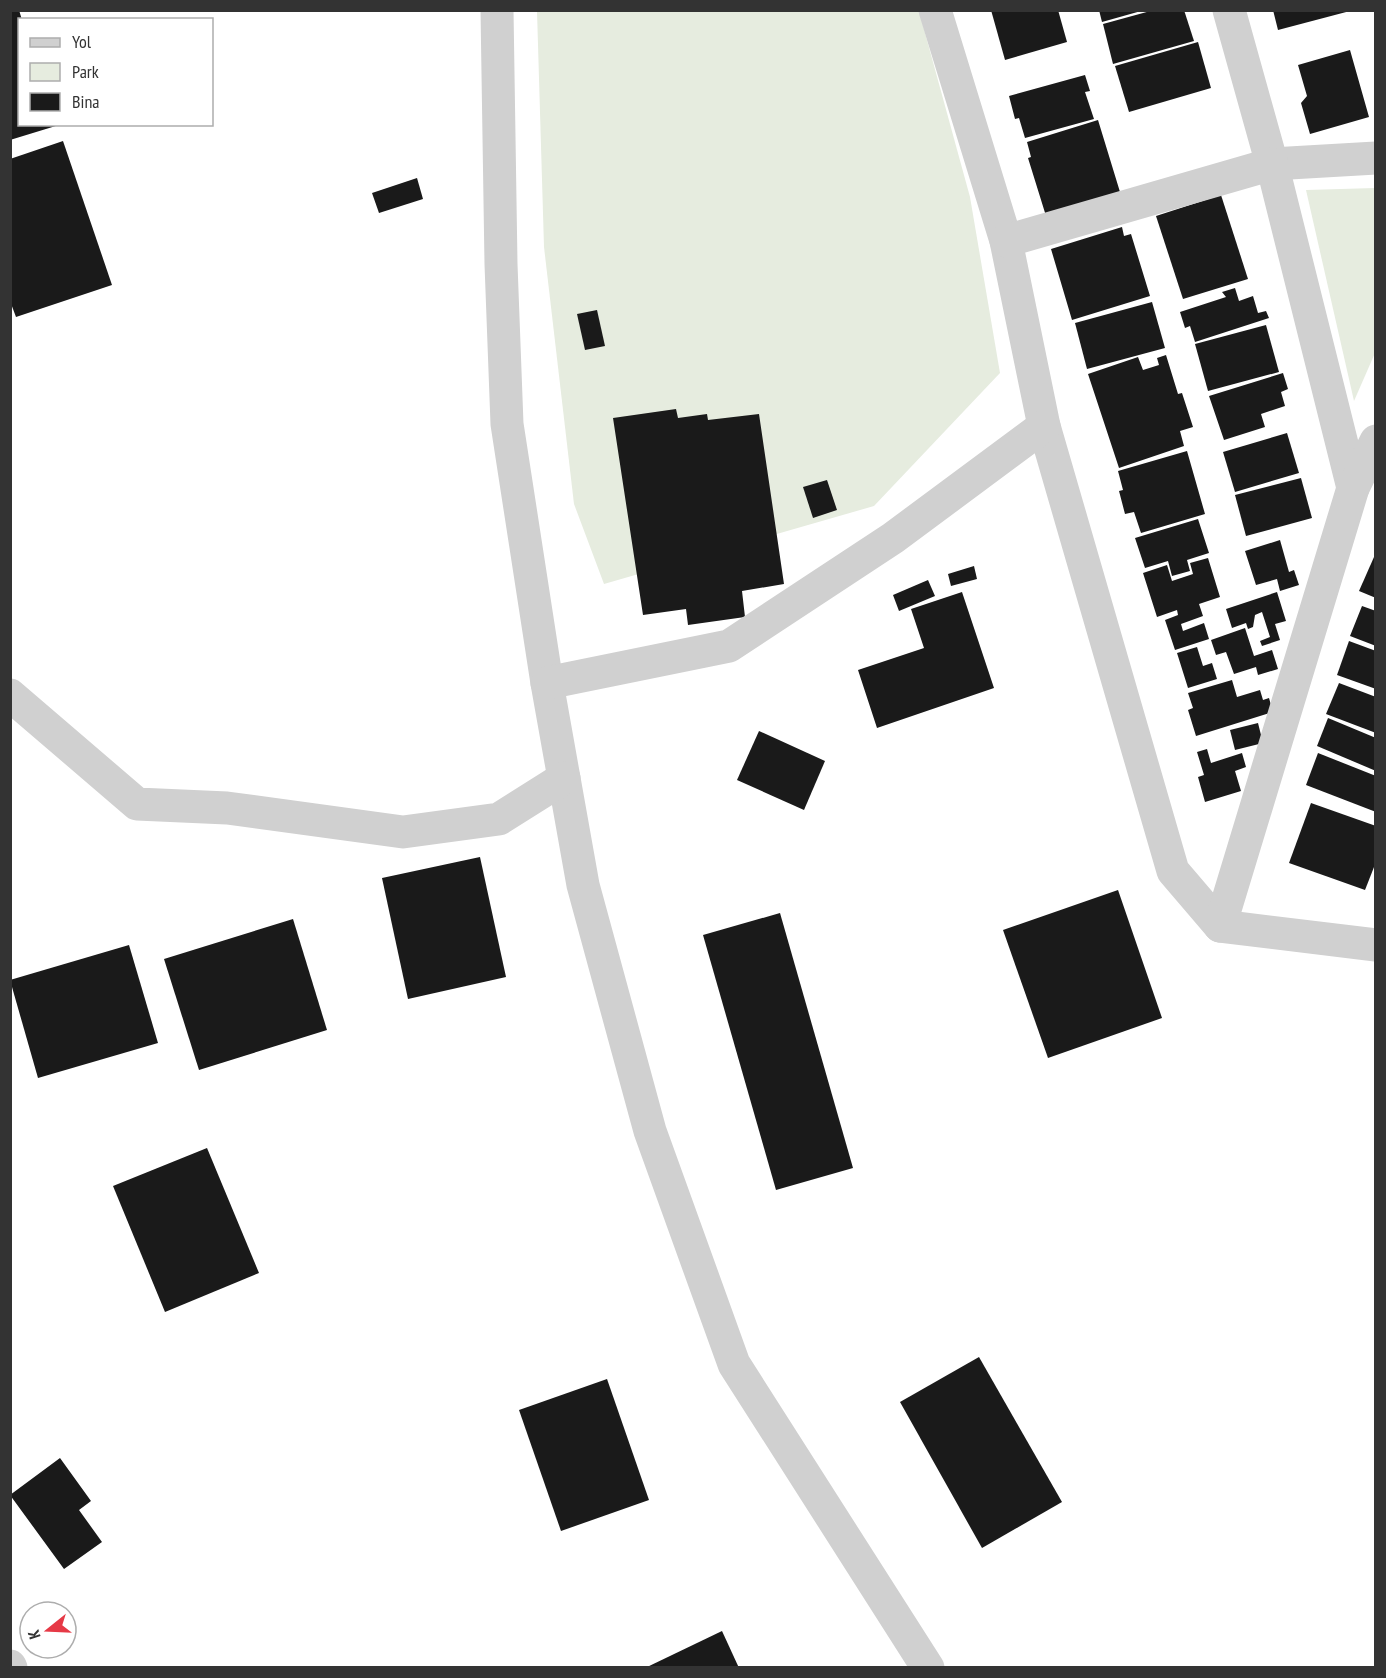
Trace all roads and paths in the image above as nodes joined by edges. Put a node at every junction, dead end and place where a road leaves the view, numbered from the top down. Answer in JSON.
{"nodes":[{"id":1,"x":497,"y":10,"type":"edge"},
{"id":2,"x":935,"y":10,"type":"edge"},
{"id":3,"x":1229,"y":10,"type":"edge"},
{"id":4,"x":1376,"y":158,"type":"edge"},
{"id":5,"x":1272,"y":164,"type":"junction"},
{"id":6,"x":1006,"y":241,"type":"junction"},
{"id":7,"x":1044,"y":426,"type":"junction"},
{"id":8,"x":1376,"y":441,"type":"edge"},
{"id":9,"x":1353,"y":488,"type":"junction"},
{"id":10,"x":547,"y":683,"type":"junction"},
{"id":11,"x":10,"y":696,"type":"edge"},
{"id":12,"x":564,"y":778,"type":"junction"},
{"id":13,"x":1220,"y":926,"type":"junction"},
{"id":14,"x":1375,"y":943,"type":"edge"},
{"id":15,"x":928,"y":1668,"type":"edge"}],
"edges":[{"from":1,"to":10,"type":"street"},
{"from":2,"to":6,"type":"street"},
{"from":3,"to":5,"type":"street"},
{"from":4,"to":5,"type":"street"},
{"from":5,"to":6,"type":"street"},
{"from":5,"to":9,"type":"street"},
{"from":6,"to":7,"type":"street"},
{"from":7,"to":10,"type":"street"},
{"from":7,"to":13,"type":"street"},
{"from":8,"to":9,"type":"street"},
{"from":9,"to":13,"type":"street"},
{"from":10,"to":12,"type":"street"},
{"from":11,"to":12,"type":"street"},
{"from":12,"to":15,"type":"street"},
{"from":13,"to":14,"type":"street"}]}
